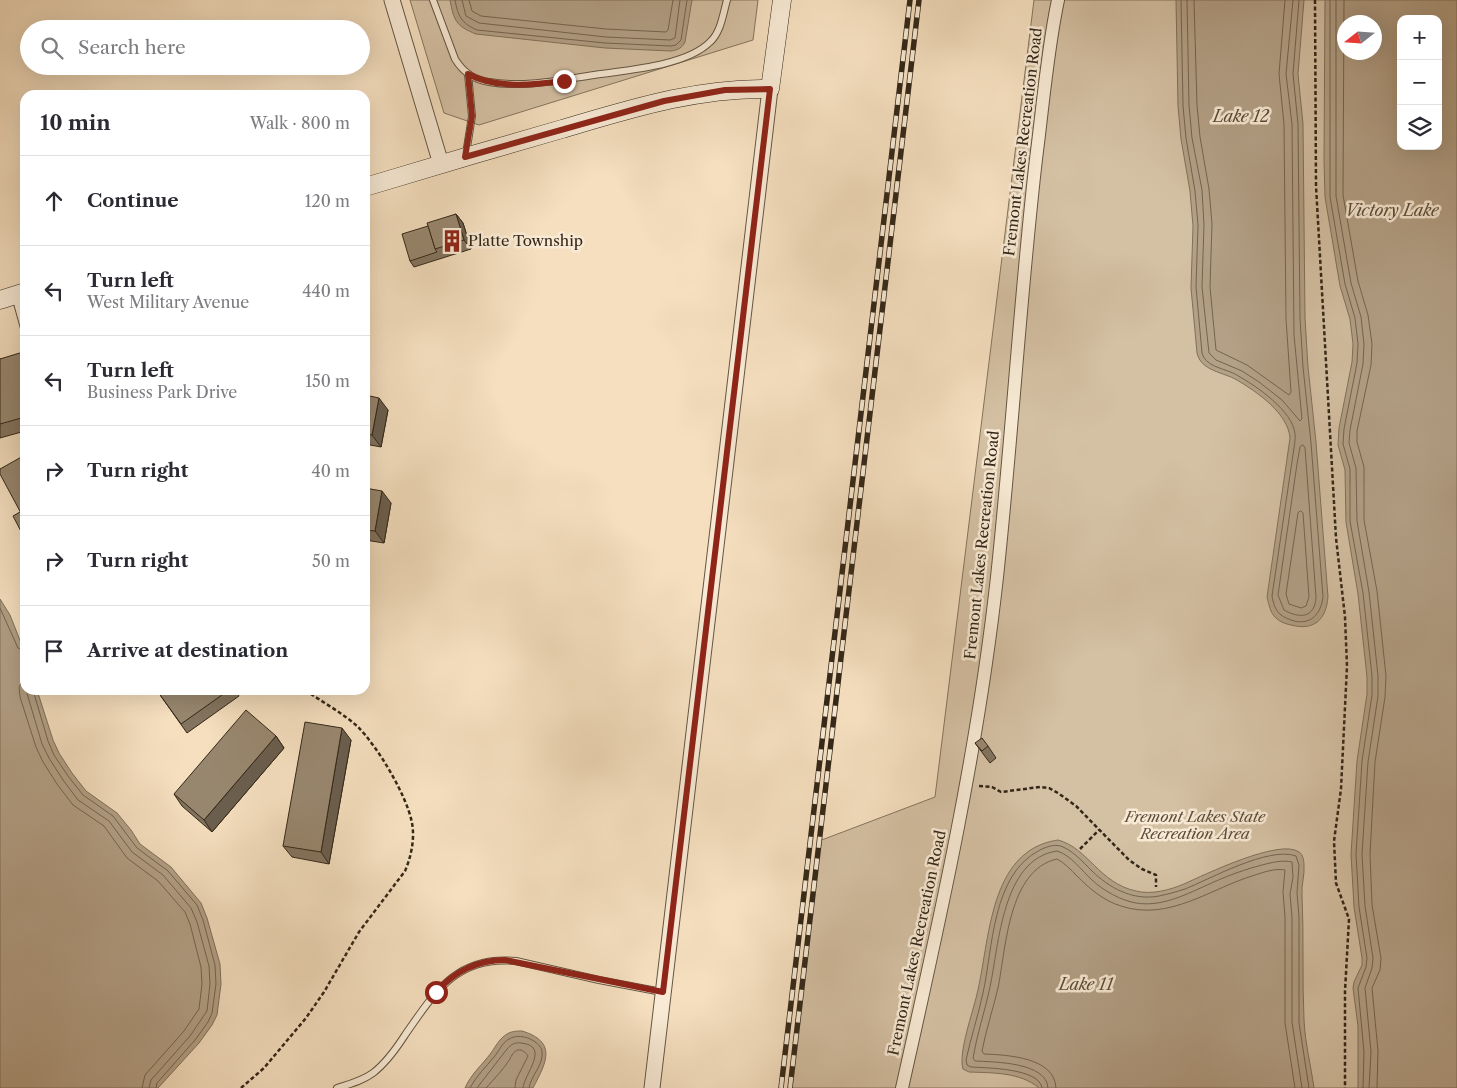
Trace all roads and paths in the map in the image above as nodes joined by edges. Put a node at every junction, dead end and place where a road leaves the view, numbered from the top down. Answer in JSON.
{"nodes":[{"id":1,"x":392,"y":0,"type":"edge"},
{"id":2,"x":433,"y":0,"type":"edge"},
{"id":3,"x":727,"y":0,"type":"edge"},
{"id":4,"x":782,"y":0,"type":"edge"},
{"id":5,"x":1058,"y":0,"type":"edge"},
{"id":6,"x":1315,"y":0,"type":"edge"},
{"id":7,"x":468,"y":74,"type":"junction"},
{"id":8,"x":770,"y":89,"type":"junction"},
{"id":9,"x":465,"y":157,"type":"junction"},
{"id":10,"x":442,"y":164,"type":"junction"},
{"id":11,"x":370,"y":186,"type":"edge"},
{"id":12,"x":13,"y":296,"type":"edge"},
{"id":13,"x":20,"y":317,"type":"edge"},
{"id":14,"x":312,"y":695,"type":"edge"},
{"id":15,"x":966,"y":784,"type":"junction"},
{"id":16,"x":1098,"y":830,"type":"junction"},
{"id":17,"x":1080,"y":849,"type":"dead end"},
{"id":18,"x":1156,"y":887,"type":"dead end"},
{"id":19,"x":663,"y":992,"type":"junction"},
{"id":20,"x":241,"y":1088,"type":"edge"},
{"id":21,"x":338,"y":1088,"type":"edge"},
{"id":22,"x":652,"y":1088,"type":"edge"},
{"id":23,"x":902,"y":1088,"type":"edge"},
{"id":24,"x":1345,"y":1088,"type":"edge"}],
"edges":[{"from":1,"to":10,"type":"street"},
{"from":2,"to":7,"type":"lane"},
{"from":3,"to":7,"type":"lane"},
{"from":4,"to":8,"type":"main road"},
{"from":5,"to":15,"type":"street","name":"Fremont Lakes Recreation Road"},
{"from":6,"to":24,"type":"path"},
{"from":7,"to":9,"type":"lane"},
{"from":8,"to":9,"type":"main road"},
{"from":8,"to":19,"type":"street"},
{"from":9,"to":10,"type":"main road"},
{"from":10,"to":11,"type":"main road"},
{"from":12,"to":13,"type":"lane"},
{"from":14,"to":20,"type":"path"},
{"from":15,"to":16,"type":"path"},
{"from":15,"to":23,"type":"street","name":"Fremont Lakes Recreation Road"},
{"from":16,"to":17,"type":"path"},
{"from":16,"to":18,"type":"path"},
{"from":19,"to":21,"type":"lane"},
{"from":19,"to":22,"type":"street"}]}
